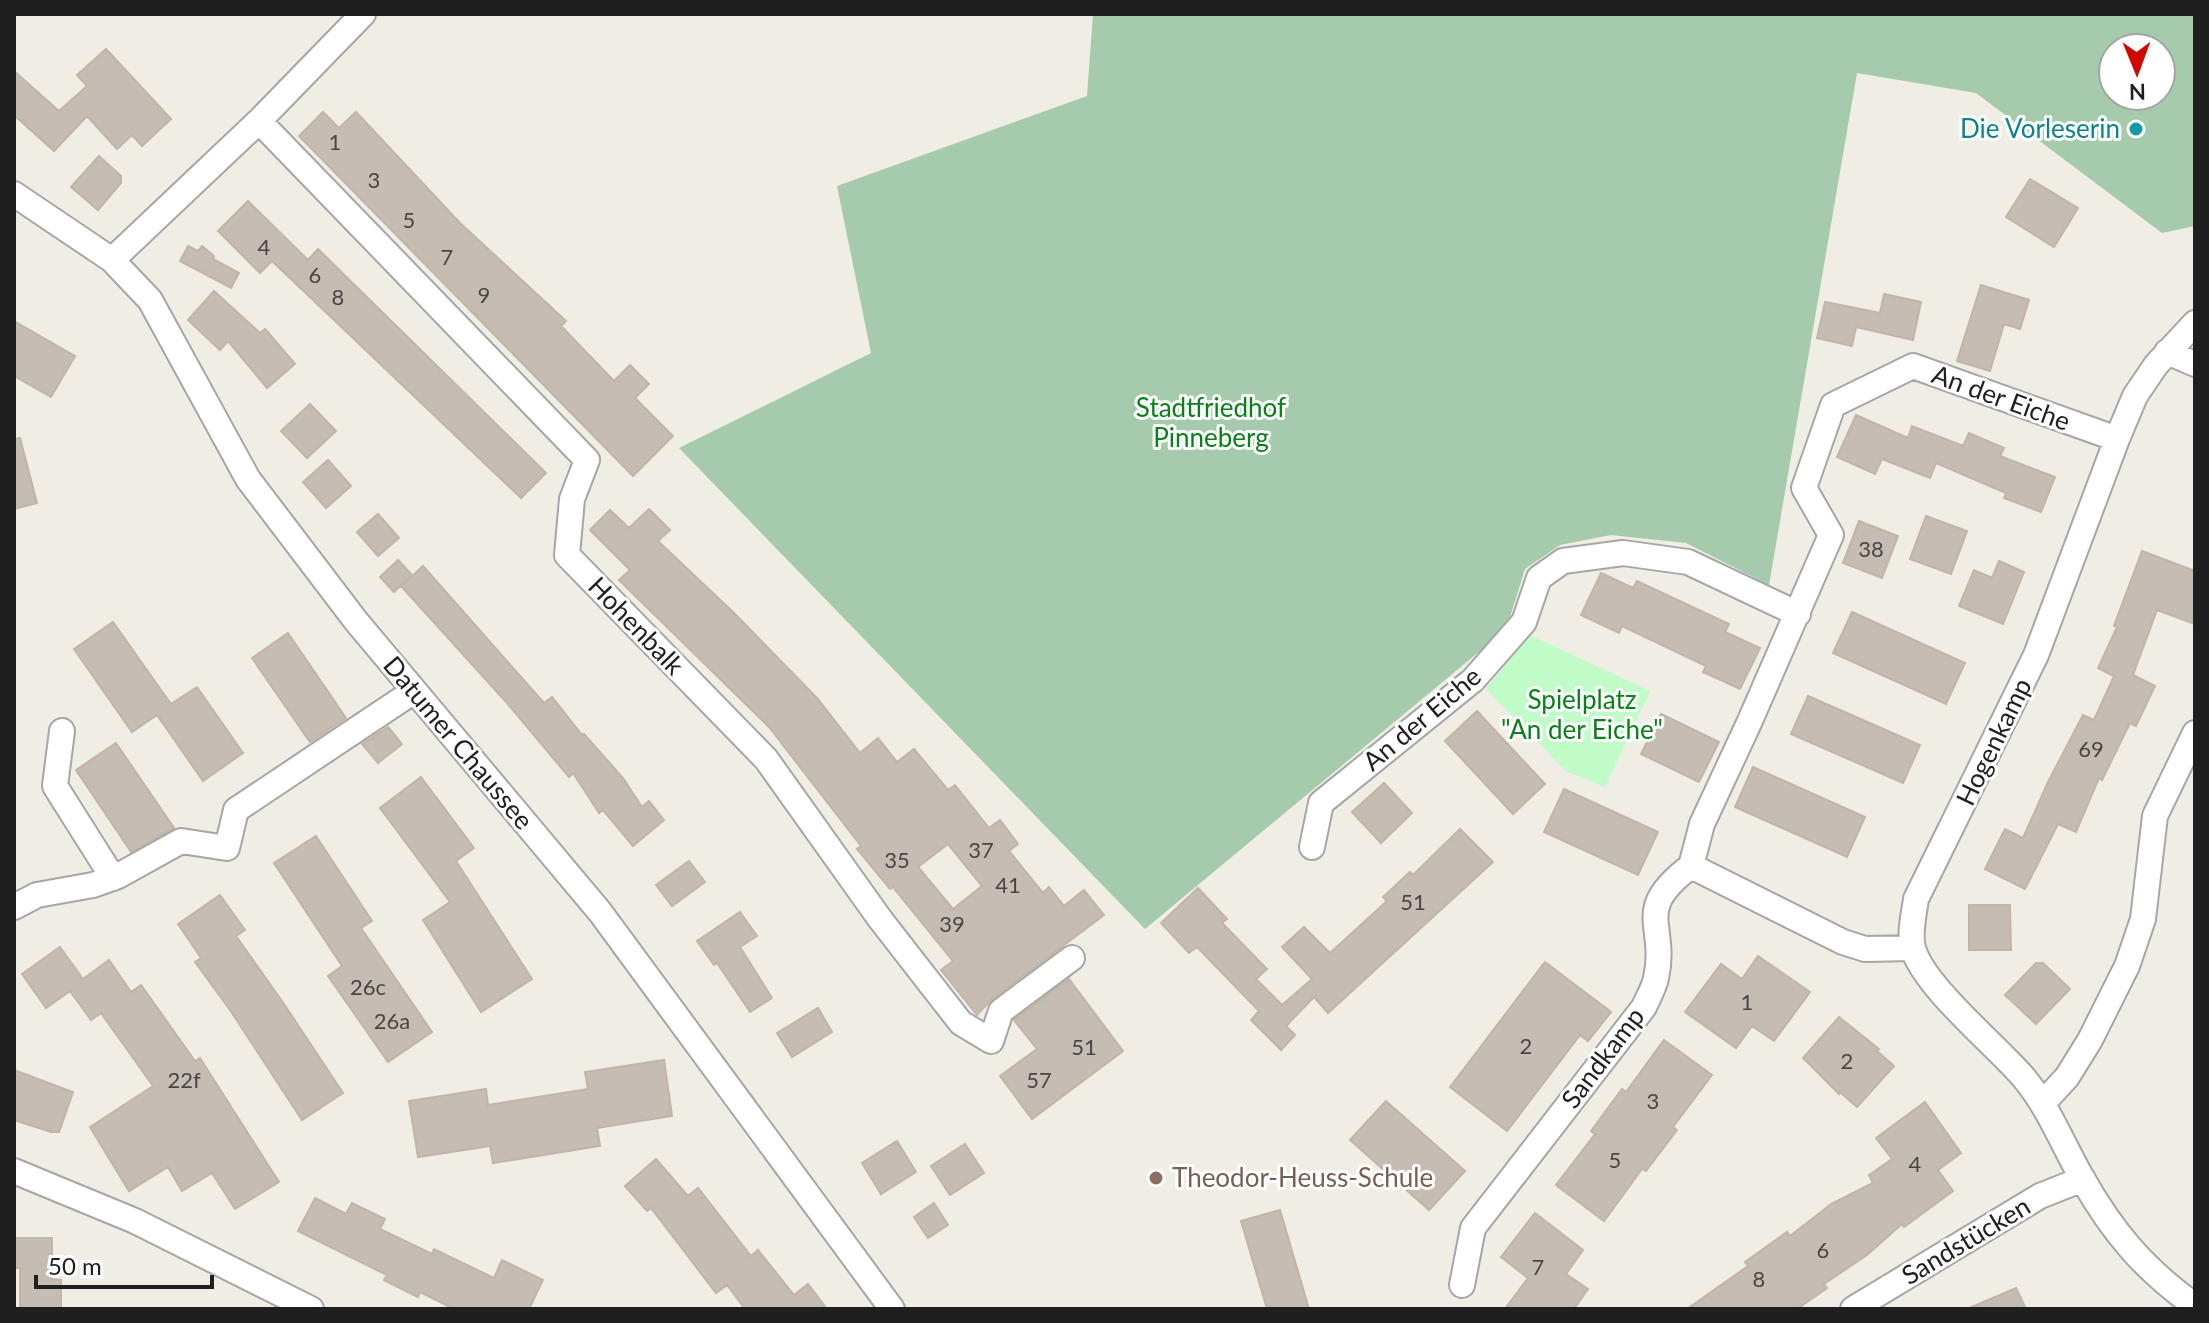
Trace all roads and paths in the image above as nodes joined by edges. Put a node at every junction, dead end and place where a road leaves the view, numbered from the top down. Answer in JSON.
{"nodes":[{"id":1,"x":363,"y":14,"type":"edge"},
{"id":2,"x":259,"y":121,"type":"junction"},
{"id":3,"x":14,"y":194,"type":"edge"},
{"id":4,"x":112,"y":260,"type":"junction"},
{"id":5,"x":2195,"y":323,"type":"edge"},
{"id":6,"x":2167,"y":352,"type":"junction"},
{"id":7,"x":2195,"y":364,"type":"edge"},
{"id":8,"x":2117,"y":439,"type":"junction"},
{"id":9,"x":1798,"y":614,"type":"junction"},
{"id":10,"x":414,"y":691,"type":"junction"},
{"id":11,"x":62,"y":731,"type":"dead end"},
{"id":12,"x":2195,"y":733,"type":"edge"},
{"id":13,"x":1312,"y":847,"type":"dead end"},
{"id":14,"x":1691,"y":866,"type":"junction"},
{"id":15,"x":113,"y":878,"type":"junction"},
{"id":16,"x":14,"y":907,"type":"edge"},
{"id":17,"x":1913,"y":948,"type":"junction"},
{"id":18,"x":1072,"y":958,"type":"dead end"},
{"id":19,"x":2043,"y":1103,"type":"junction"},
{"id":20,"x":14,"y":1171,"type":"edge"},
{"id":21,"x":2083,"y":1179,"type":"junction"},
{"id":22,"x":1462,"y":1285,"type":"dead end"},
{"id":23,"x":2195,"y":1306,"type":"edge"},
{"id":24,"x":311,"y":1309,"type":"edge"},
{"id":25,"x":892,"y":1309,"type":"edge"},
{"id":26,"x":1853,"y":1309,"type":"edge"}],
"edges":[{"from":1,"to":2,"type":"street"},
{"from":2,"to":4,"type":"street"},
{"from":2,"to":18,"type":"street","name":"Hohenbalk"},
{"from":3,"to":4,"type":"street","name":"Datumer Chaussee"},
{"from":4,"to":10,"type":"street","name":"Datumer Chaussee"},
{"from":5,"to":6,"type":"street","name":"Hogenkamp"},
{"from":6,"to":7,"type":"street"},
{"from":6,"to":8,"type":"street","name":"Hogenkamp"},
{"from":8,"to":9,"type":"street","name":"An der Eiche"},
{"from":8,"to":17,"type":"street","name":"Hogenkamp"},
{"from":9,"to":13,"type":"street","name":"An der Eiche"},
{"from":9,"to":14,"type":"street","name":"An der Eiche"},
{"from":10,"to":15,"type":"street"},
{"from":10,"to":25,"type":"street","name":"Datumer Chaussee"},
{"from":11,"to":15,"type":"street"},
{"from":12,"to":19,"type":"street"},
{"from":14,"to":17,"type":"street"},
{"from":14,"to":22,"type":"street","name":"Sandkamp"},
{"from":15,"to":16,"type":"street"},
{"from":17,"to":19,"type":"street"},
{"from":19,"to":21,"type":"street"},
{"from":20,"to":24,"type":"street"},
{"from":21,"to":23,"type":"street"},
{"from":21,"to":26,"type":"street","name":"Sandstücken"}]}
